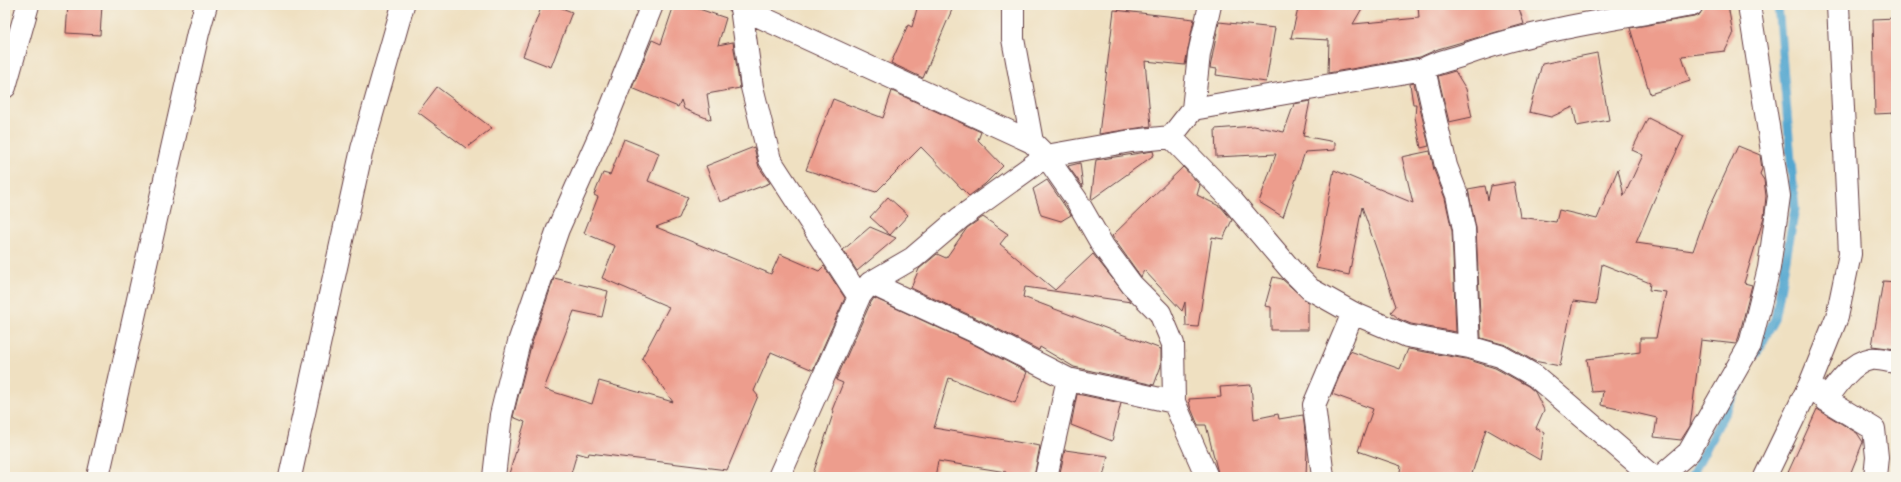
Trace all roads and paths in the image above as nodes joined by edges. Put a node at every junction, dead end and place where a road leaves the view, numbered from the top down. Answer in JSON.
{"nodes":[{"id":1,"x":28,"y":5,"type":"edge"},
{"id":2,"x":206,"y":5,"type":"edge"},
{"id":3,"x":403,"y":5,"type":"edge"},
{"id":4,"x":652,"y":5,"type":"edge"},
{"id":5,"x":1013,"y":5,"type":"edge"},
{"id":6,"x":1210,"y":5,"type":"edge"},
{"id":7,"x":1692,"y":5,"type":"edge"},
{"id":8,"x":1749,"y":5,"type":"edge"},
{"id":9,"x":1838,"y":5,"type":"edge"},
{"id":10,"x":740,"y":6,"type":"edge"},
{"id":11,"x":1607,"y":12,"type":"edge"},
{"id":12,"x":1424,"y":69,"type":"junction"},
{"id":13,"x":5,"y":87,"type":"edge"},
{"id":14,"x":1193,"y":109,"type":"junction"},
{"id":15,"x":1171,"y":137,"type":"junction"},
{"id":16,"x":1039,"y":149,"type":"junction"},
{"id":17,"x":865,"y":290,"type":"junction"},
{"id":18,"x":1353,"y":313,"type":"junction"},
{"id":19,"x":1469,"y":347,"type":"junction"},
{"id":20,"x":1896,"y":362,"type":"edge"},
{"id":21,"x":1068,"y":379,"type":"junction"},
{"id":22,"x":1810,"y":384,"type":"junction"},
{"id":23,"x":1826,"y":400,"type":"junction"},
{"id":24,"x":1174,"y":402,"type":"junction"},
{"id":25,"x":98,"y":477,"type":"edge"},
{"id":26,"x":290,"y":477,"type":"edge"},
{"id":27,"x":494,"y":477,"type":"edge"},
{"id":28,"x":779,"y":477,"type":"edge"},
{"id":29,"x":1046,"y":477,"type":"edge"},
{"id":30,"x":1206,"y":477,"type":"edge"},
{"id":31,"x":1323,"y":477,"type":"edge"},
{"id":32,"x":1653,"y":477,"type":"edge"},
{"id":33,"x":1660,"y":477,"type":"edge"},
{"id":34,"x":1765,"y":477,"type":"edge"},
{"id":35,"x":1875,"y":477,"type":"edge"}],
"edges":[{"from":1,"to":13,"type":"street"},
{"from":2,"to":25,"type":"street"},
{"from":3,"to":26,"type":"street"},
{"from":4,"to":27,"type":"street"},
{"from":5,"to":16,"type":"street"},
{"from":6,"to":14,"type":"street"},
{"from":7,"to":11,"type":"street"},
{"from":8,"to":33,"type":"street"},
{"from":9,"to":22,"type":"street"},
{"from":10,"to":16,"type":"street"},
{"from":10,"to":17,"type":"street"},
{"from":11,"to":12,"type":"street"},
{"from":12,"to":14,"type":"street"},
{"from":12,"to":19,"type":"street"},
{"from":14,"to":15,"type":"street"},
{"from":15,"to":16,"type":"street"},
{"from":15,"to":18,"type":"street"},
{"from":16,"to":17,"type":"street"},
{"from":16,"to":24,"type":"street"},
{"from":17,"to":21,"type":"street"},
{"from":17,"to":28,"type":"street"},
{"from":18,"to":19,"type":"street"},
{"from":18,"to":31,"type":"street"},
{"from":19,"to":32,"type":"street"},
{"from":20,"to":23,"type":"street"},
{"from":21,"to":24,"type":"street"},
{"from":21,"to":29,"type":"street"},
{"from":22,"to":23,"type":"street"},
{"from":22,"to":34,"type":"street"},
{"from":23,"to":35,"type":"street"},
{"from":24,"to":30,"type":"street"}]}
